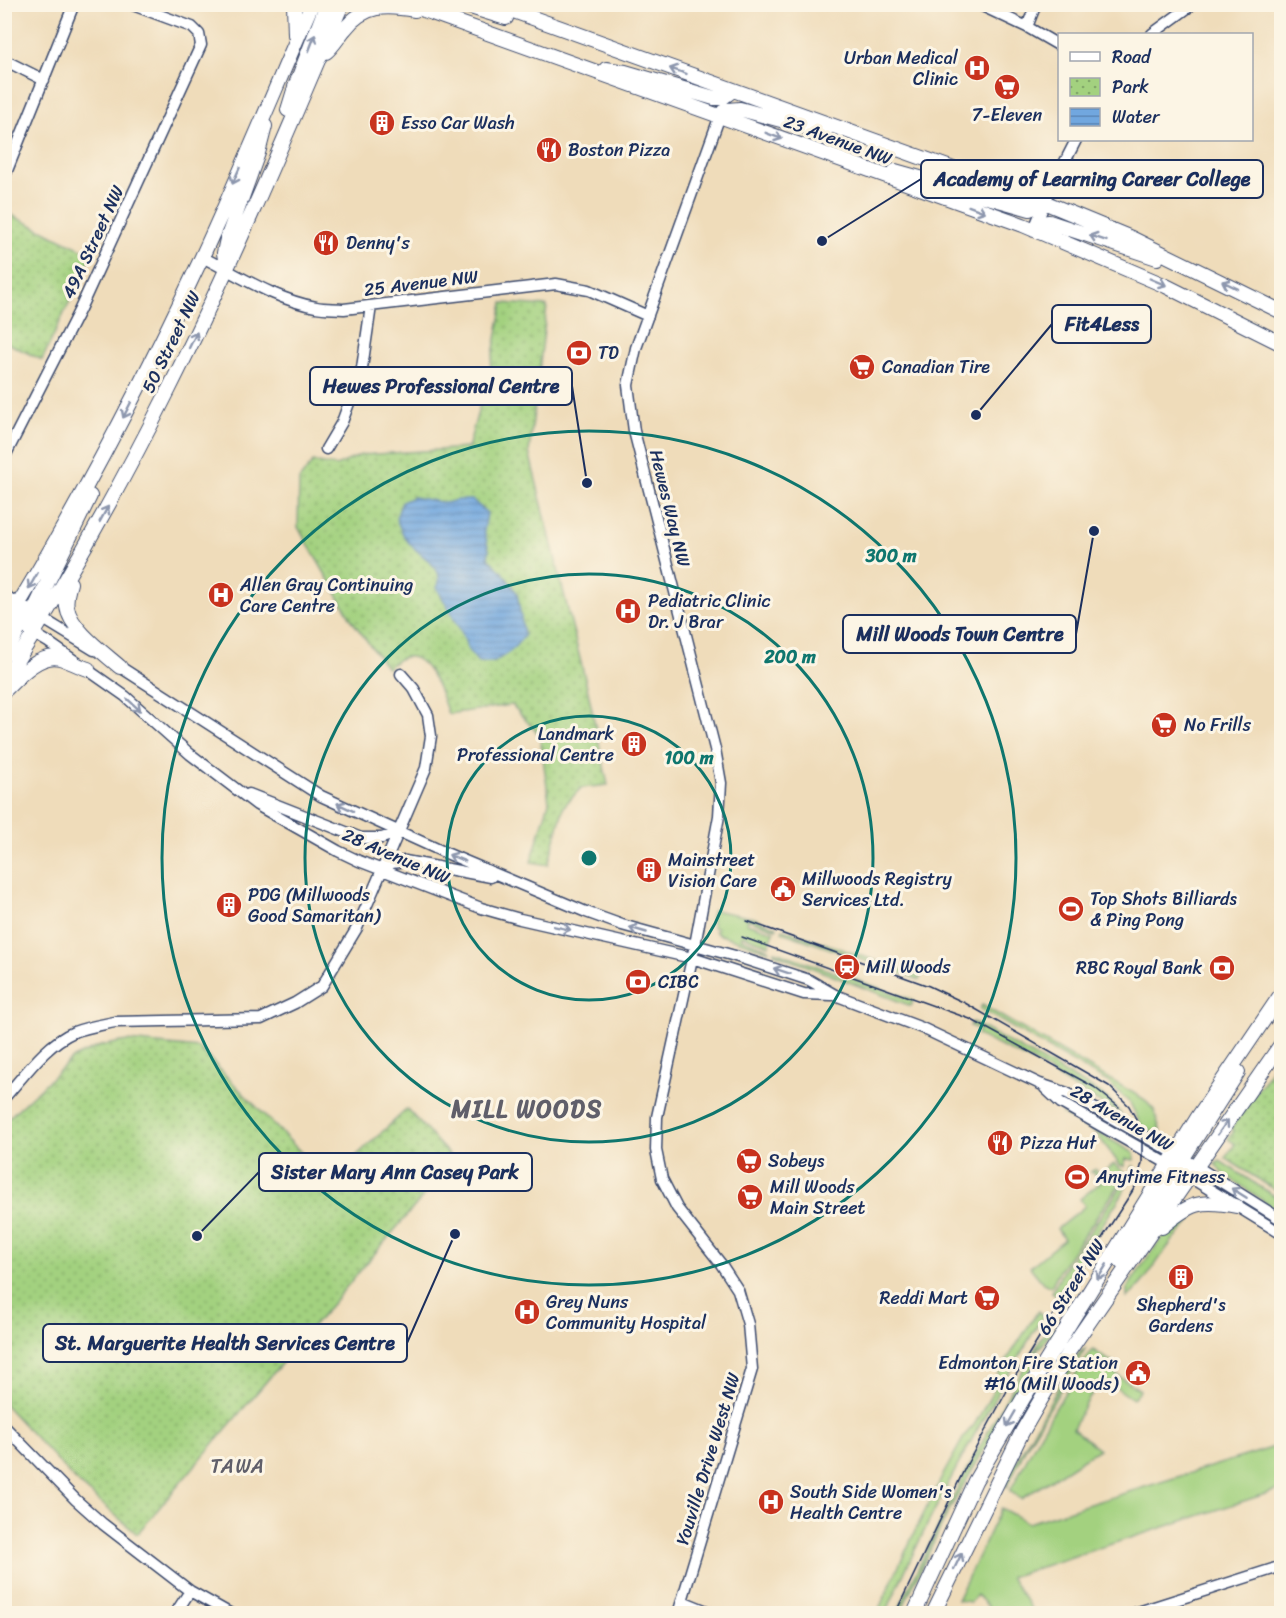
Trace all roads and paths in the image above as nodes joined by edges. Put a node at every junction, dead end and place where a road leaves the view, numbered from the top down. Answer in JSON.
{"nodes":[{"id":1,"x":74,"y":4,"type":"edge"},
{"id":2,"x":130,"y":4,"type":"edge"},
{"id":3,"x":294,"y":4,"type":"edge"},
{"id":4,"x":312,"y":4,"type":"edge"},
{"id":5,"x":327,"y":4,"type":"edge"},
{"id":6,"x":342,"y":4,"type":"edge"},
{"id":7,"x":407,"y":4,"type":"edge"},
{"id":8,"x":461,"y":4,"type":"edge"},
{"id":9,"x":494,"y":4,"type":"edge"},
{"id":10,"x":978,"y":4,"type":"edge"},
{"id":11,"x":1036,"y":4,"type":"edge"},
{"id":12,"x":1193,"y":4,"type":"edge"},
{"id":13,"x":428,"y":12,"type":"junction"},
{"id":14,"x":544,"y":23,"type":"junction"},
{"id":15,"x":1027,"y":27,"type":"junction"},
{"id":16,"x":1153,"y":33,"type":"edge"},
{"id":17,"x":1058,"y":45,"type":"edge"},
{"id":18,"x":294,"y":46,"type":"junction"},
{"id":19,"x":4,"y":60,"type":"edge"},
{"id":20,"x":318,"y":60,"type":"junction"},
{"id":21,"x":580,"y":66,"type":"junction"},
{"id":22,"x":44,"y":80,"type":"junction"},
{"id":23,"x":733,"y":90,"type":"junction"},
{"id":24,"x":272,"y":95,"type":"junction"},
{"id":25,"x":719,"y":116,"type":"junction"},
{"id":26,"x":870,"y":140,"type":"junction"},
{"id":27,"x":1076,"y":141,"type":"edge"},
{"id":28,"x":276,"y":158,"type":"junction"},
{"id":29,"x":855,"y":165,"type":"junction"},
{"id":30,"x":4,"y":178,"type":"edge"},
{"id":31,"x":1045,"y":202,"type":"junction"},
{"id":32,"x":1034,"y":230,"type":"junction"},
{"id":33,"x":202,"y":257,"type":"junction"},
{"id":34,"x":1194,"y":268,"type":"junction"},
{"id":35,"x":226,"y":269,"type":"junction"},
{"id":36,"x":371,"y":306,"type":"junction"},
{"id":37,"x":1281,"y":312,"type":"edge"},
{"id":38,"x":648,"y":316,"type":"junction"},
{"id":39,"x":1281,"y":344,"type":"edge"},
{"id":40,"x":116,"y":432,"type":"junction"},
{"id":41,"x":326,"y":449,"type":"dead end"},
{"id":42,"x":4,"y":458,"type":"edge"},
{"id":43,"x":75,"y":565,"type":"junction"},
{"id":44,"x":4,"y":595,"type":"edge"},
{"id":45,"x":19,"y":604,"type":"junction"},
{"id":46,"x":39,"y":616,"type":"junction"},
{"id":47,"x":10,"y":622,"type":"edge"},
{"id":48,"x":35,"y":634,"type":"junction"},
{"id":49,"x":4,"y":654,"type":"edge"},
{"id":50,"x":120,"y":667,"type":"junction"},
{"id":51,"x":88,"y":669,"type":"junction"},
{"id":52,"x":401,"y":674,"type":"dead end"},
{"id":53,"x":4,"y":681,"type":"edge"},
{"id":54,"x":4,"y":690,"type":"edge"},
{"id":55,"x":231,"y":787,"type":"junction"},
{"id":56,"x":399,"y":832,"type":"junction"},
{"id":57,"x":381,"y":869,"type":"junction"},
{"id":58,"x":514,"y":881,"type":"junction"},
{"id":59,"x":695,"y":945,"type":"junction"},
{"id":60,"x":692,"y":958,"type":"junction"},
{"id":61,"x":1281,"y":994,"type":"edge"},
{"id":62,"x":835,"y":995,"type":"junction"},
{"id":63,"x":1281,"y":1043,"type":"edge"},
{"id":64,"x":4,"y":1098,"type":"edge"},
{"id":65,"x":1182,"y":1165,"type":"junction"},
{"id":66,"x":1236,"y":1206,"type":"junction"},
{"id":67,"x":1281,"y":1220,"type":"edge"},
{"id":68,"x":1281,"y":1234,"type":"edge"},
{"id":69,"x":1149,"y":1238,"type":"junction"},
{"id":70,"x":1116,"y":1283,"type":"junction"},
{"id":71,"x":4,"y":1426,"type":"edge"},
{"id":72,"x":1281,"y":1566,"type":"edge"},
{"id":73,"x":190,"y":1591,"type":"junction"},
{"id":74,"x":682,"y":1601,"type":"junction"},
{"id":75,"x":1161,"y":1610,"type":"edge"},
{"id":76,"x":175,"y":1614,"type":"edge"},
{"id":77,"x":231,"y":1614,"type":"edge"},
{"id":78,"x":678,"y":1614,"type":"edge"},
{"id":79,"x":714,"y":1614,"type":"edge"},
{"id":80,"x":914,"y":1614,"type":"edge"},
{"id":81,"x":933,"y":1614,"type":"edge"},
{"id":82,"x":1132,"y":1614,"type":"edge"}],
"edges":[{"from":1,"to":22,"type":"street"},
{"from":2,"to":42,"type":"street","name":"49A Street NW"},
{"from":3,"to":18,"type":"main road"},
{"from":4,"to":18,"type":"main road","name":"50 Street NW"},
{"from":28,"to":5,"type":"main road","one_way":true},
{"from":6,"to":20,"type":"main road","name":"50 Street NW"},
{"from":7,"to":13,"type":"main road","name":"23 Avenue NW"},
{"from":8,"to":14,"type":"main road"},
{"from":9,"to":14,"type":"main road","name":"23 Avenue NW"},
{"from":10,"to":15,"type":"street"},
{"from":11,"to":15,"type":"street"},
{"from":12,"to":16,"type":"street"},
{"from":13,"to":20,"type":"main road"},
{"from":13,"to":21,"type":"main road","name":"23 Avenue NW"},
{"from":23,"to":14,"type":"main road","name":"23 Avenue NW","one_way":true},
{"from":15,"to":17,"type":"street"},
{"from":18,"to":24,"type":"main road","name":"50 Street NW"},
{"from":19,"to":22,"type":"street"},
{"from":20,"to":28,"type":"main road","name":"50 Street NW"},
{"from":21,"to":23,"type":"main road"},
{"from":21,"to":25,"type":"main road","name":"23 Avenue NW"},
{"from":22,"to":30,"type":"street"},
{"from":23,"to":25,"type":"street","name":"Hewes Way NW"},
{"from":23,"to":26,"type":"main road","name":"23 Avenue NW"},
{"from":24,"to":33,"type":"main road","name":"50 Street NW","one_way":true},
{"from":24,"to":35,"type":"main road"},
{"from":25,"to":26,"type":"main road"},
{"from":25,"to":29,"type":"main road","name":"23 Avenue NW","one_way":true},
{"from":25,"to":38,"type":"street","name":"Hewes Way NW"},
{"from":26,"to":31,"type":"main road","name":"23 Avenue NW"},
{"from":27,"to":31,"type":"street"},
{"from":28,"to":35,"type":"main road","name":"50 Street NW"},
{"from":29,"to":31,"type":"main road"},
{"from":29,"to":32,"type":"main road","name":"23 Avenue NW","one_way":true},
{"from":31,"to":32,"type":"street"},
{"from":31,"to":34,"type":"main road","name":"23 Avenue NW"},
{"from":34,"to":32,"type":"main road","one_way":true},
{"from":32,"to":39,"type":"main road","name":"23 Avenue NW","one_way":true},
{"from":33,"to":35,"type":"street","name":"25 Avenue NW"},
{"from":33,"to":40,"type":"main road","name":"50 Street NW","one_way":true},
{"from":37,"to":34,"type":"main road","name":"23 Avenue NW","one_way":true},
{"from":35,"to":36,"type":"street","name":"25 Avenue NW"},
{"from":43,"to":35,"type":"main road","name":"50 Street NW","one_way":true},
{"from":36,"to":38,"type":"street","name":"25 Avenue NW"},
{"from":36,"to":41,"type":"street"},
{"from":38,"to":59,"type":"street","name":"Hewes Way NW"},
{"from":40,"to":45,"type":"main road","name":"50 Street NW","one_way":true},
{"from":40,"to":46,"type":"main road"},
{"from":43,"to":46,"type":"main road","name":"50 Street NW"},
{"from":43,"to":50,"type":"main road"},
{"from":44,"to":45,"type":"street","name":"28 Avenue NW"},
{"from":45,"to":46,"type":"street","name":"28 Avenue NW"},
{"from":45,"to":47,"type":"main road"},
{"from":46,"to":48,"type":"main road"},
{"from":46,"to":50,"type":"street","name":"28 Avenue NW"},
{"from":47,"to":48,"type":"street","name":"28 Avenue NW"},
{"from":47,"to":49,"type":"main road"},
{"from":48,"to":51,"type":"street","name":"28 Avenue NW"},
{"from":48,"to":53,"type":"main road"},
{"from":56,"to":50,"type":"street","name":"28 Avenue NW","one_way":true},
{"from":51,"to":54,"type":"main road"},
{"from":51,"to":55,"type":"street","name":"28 Avenue NW","one_way":true},
{"from":52,"to":56,"type":"street"},
{"from":55,"to":56,"type":"street"},
{"from":55,"to":57,"type":"street","name":"28 Avenue NW"},
{"from":56,"to":57,"type":"street"},
{"from":58,"to":56,"type":"street","name":"28 Avenue NW","one_way":true},
{"from":57,"to":58,"type":"street"},
{"from":57,"to":60,"type":"street","name":"28 Avenue NW","one_way":true},
{"from":57,"to":64,"type":"street"},
{"from":59,"to":58,"type":"street","name":"28 Avenue NW","one_way":true},
{"from":59,"to":60,"type":"street","name":"Youville Drive West NW"},
{"from":62,"to":59,"type":"street","name":"28 Avenue NW","one_way":true},
{"from":60,"to":62,"type":"street","name":"28 Avenue NW"},
{"from":60,"to":74,"type":"street","name":"Youville Drive West NW"},
{"from":61,"to":65,"type":"main road"},
{"from":62,"to":65,"type":"street","name":"28 Avenue NW"},
{"from":65,"to":63,"type":"main road","name":"66 Street NW","one_way":true},
{"from":65,"to":66,"type":"street","name":"28 Avenue NW"},
{"from":67,"to":65,"type":"street","name":"28 Avenue NW","one_way":true},
{"from":65,"to":69,"type":"main road","name":"66 Street NW"},
{"from":65,"to":70,"type":"main road"},
{"from":65,"to":80,"type":"main road","name":"66 Street NW","one_way":true},
{"from":66,"to":68,"type":"street","name":"28 Avenue NW"},
{"from":66,"to":69,"type":"main road"},
{"from":69,"to":70,"type":"main road","name":"66 Street NW"},
{"from":81,"to":70,"type":"main road","name":"66 Street NW","one_way":true},
{"from":71,"to":73,"type":"street"},
{"from":72,"to":75,"type":"street"},
{"from":73,"to":76,"type":"street"},
{"from":73,"to":77,"type":"street"},
{"from":74,"to":78,"type":"street","name":"Youville Drive West NW"},
{"from":74,"to":79,"type":"street"},
{"from":75,"to":82,"type":"street"}]}
